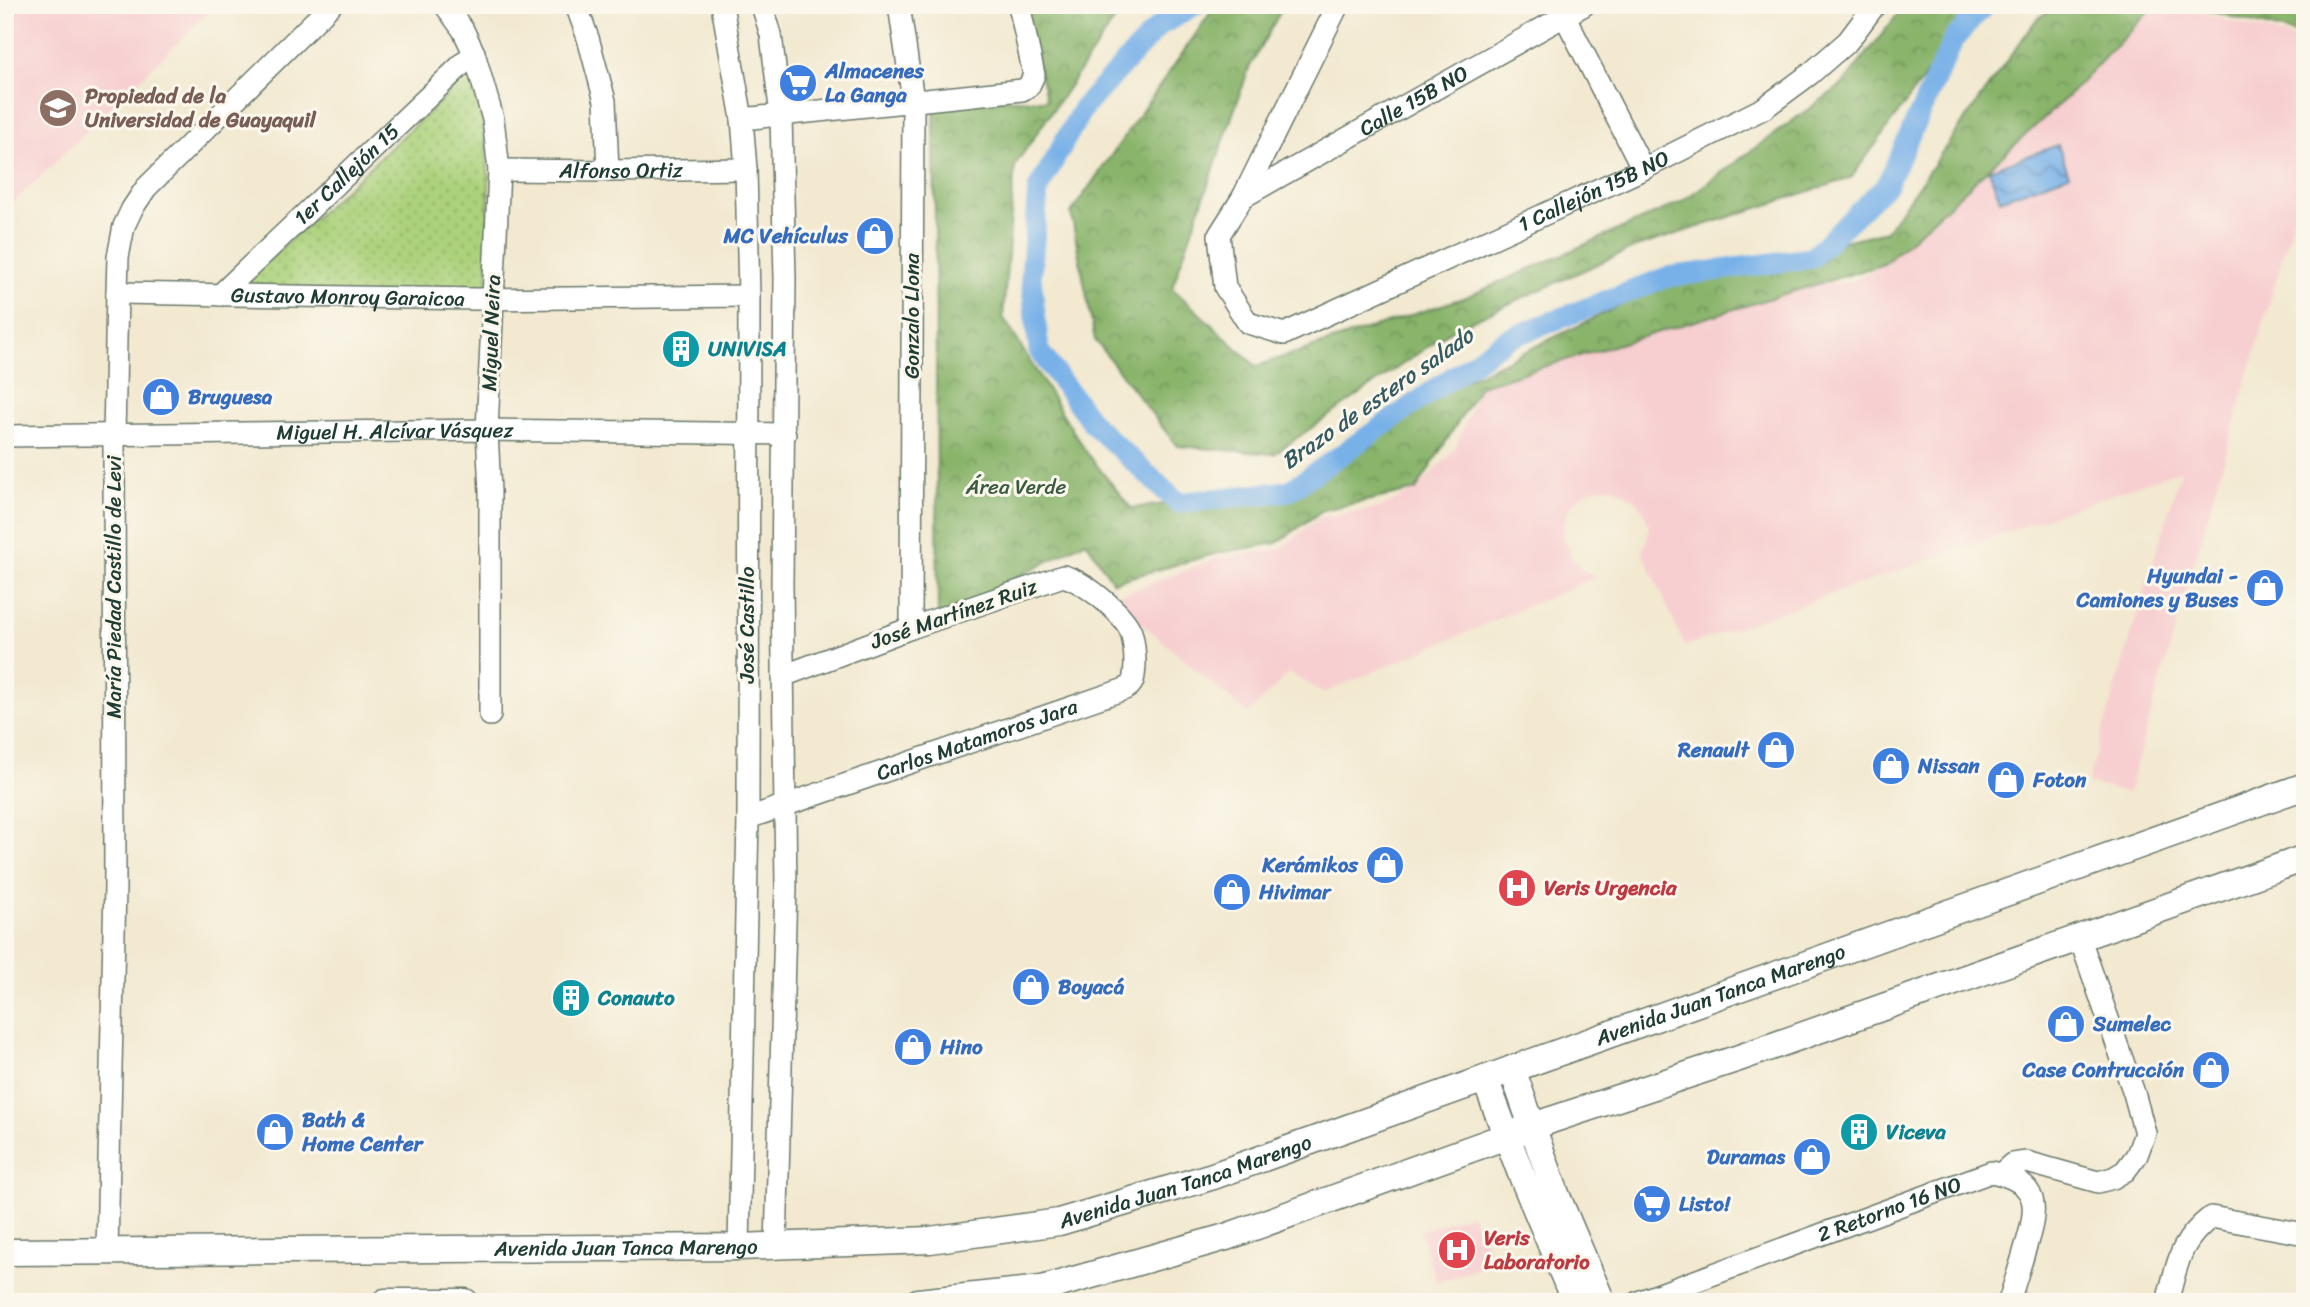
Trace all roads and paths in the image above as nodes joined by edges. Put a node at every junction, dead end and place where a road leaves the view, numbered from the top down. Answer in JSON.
{"nodes":[{"id":1,"x":331,"y":5,"type":"edge"},
{"id":2,"x":445,"y":5,"type":"edge"},
{"id":3,"x":576,"y":5,"type":"edge"},
{"id":4,"x":722,"y":5,"type":"edge"},
{"id":5,"x":762,"y":5,"type":"edge"},
{"id":6,"x":899,"y":5,"type":"edge"},
{"id":7,"x":1019,"y":5,"type":"edge"},
{"id":8,"x":1338,"y":5,"type":"edge"},
{"id":9,"x":1584,"y":5,"type":"edge"},
{"id":10,"x":1875,"y":5,"type":"edge"},
{"id":11,"x":1561,"y":10,"type":"edge"},
{"id":12,"x":474,"y":53,"type":"junction"},
{"id":13,"x":913,"y":100,"type":"junction"},
{"id":14,"x":781,"y":116,"type":"junction"},
{"id":15,"x":742,"y":119,"type":"junction"},
{"id":16,"x":746,"y":169,"type":"junction"},
{"id":17,"x":1643,"y":169,"type":"junction"},
{"id":18,"x":499,"y":170,"type":"junction"},
{"id":19,"x":608,"y":171,"type":"junction"},
{"id":20,"x":1243,"y":197,"type":"junction"},
{"id":21,"x":117,"y":293,"type":"junction"},
{"id":22,"x":220,"y":295,"type":"junction"},
{"id":23,"x":749,"y":296,"type":"junction"},
{"id":24,"x":492,"y":298,"type":"junction"},
{"id":25,"x":487,"y":430,"type":"junction"},
{"id":26,"x":749,"y":433,"type":"junction"},
{"id":27,"x":785,"y":434,"type":"junction"},
{"id":28,"x":5,"y":436,"type":"edge"},
{"id":29,"x":114,"y":436,"type":"junction"},
{"id":30,"x":1117,"y":614,"type":"joint"},
{"id":31,"x":911,"y":628,"type":"junction"},
{"id":32,"x":783,"y":676,"type":"junction"},
{"id":33,"x":490,"y":715,"type":"dead end"},
{"id":34,"x":2305,"y":786,"type":"edge"},
{"id":35,"x":786,"y":806,"type":"junction"},
{"id":36,"x":748,"y":818,"type":"junction"},
{"id":37,"x":2305,"y":858,"type":"edge"},
{"id":38,"x":2079,"y":936,"type":"junction"},
{"id":39,"x":1512,"y":1069,"type":"junction"},
{"id":40,"x":1485,"y":1079,"type":"junction"},
{"id":41,"x":1533,"y":1127,"type":"junction"},
{"id":42,"x":1507,"y":1136,"type":"junction"},
{"id":43,"x":2001,"y":1174,"type":"junction"},
{"id":44,"x":2305,"y":1234,"type":"edge"},
{"id":45,"x":776,"y":1246,"type":"junction"},
{"id":46,"x":739,"y":1247,"type":"junction"},
{"id":47,"x":5,"y":1252,"type":"edge"},
{"id":48,"x":107,"y":1252,"type":"junction"},
{"id":49,"x":385,"y":1302,"type":"edge"},
{"id":50,"x":465,"y":1302,"type":"edge"},
{"id":51,"x":918,"y":1302,"type":"edge"},
{"id":52,"x":1575,"y":1302,"type":"edge"},
{"id":53,"x":1602,"y":1302,"type":"edge"},
{"id":54,"x":1638,"y":1302,"type":"edge"},
{"id":55,"x":2009,"y":1302,"type":"edge"},
{"id":56,"x":2167,"y":1302,"type":"edge"}],
"edges":[{"from":1,"to":21,"type":"street","name":"María Piedad Castillo de Levi"},
{"from":2,"to":12,"type":"street","name":"Miguel Neira"},
{"from":3,"to":19,"type":"street"},
{"from":4,"to":15,"type":"street","name":"José Castillo"},
{"from":5,"to":14,"type":"street","name":"José Castillo"},
{"from":6,"to":13,"type":"street","name":"Gonzalo Llona"},
{"from":7,"to":13,"type":"street"},
{"from":8,"to":20,"type":"street"},
{"from":9,"to":11,"type":"street","name":"Calle 15B NO"},
{"from":10,"to":17,"type":"street","name":"1 Callejón 15B NO"},
{"from":11,"to":17,"type":"street"},
{"from":11,"to":20,"type":"street","name":"Calle 15B NO"},
{"from":12,"to":18,"type":"street","name":"Miguel Neira"},
{"from":12,"to":22,"type":"street","name":"1er Callejón 15"},
{"from":13,"to":14,"type":"street"},
{"from":13,"to":31,"type":"street","name":"Gonzalo Llona"},
{"from":14,"to":15,"type":"street"},
{"from":14,"to":27,"type":"street","name":"José Castillo"},
{"from":15,"to":16,"type":"street","name":"José Castillo"},
{"from":16,"to":19,"type":"street","name":"Alfonso Ortiz"},
{"from":16,"to":23,"type":"street","name":"José Castillo"},
{"from":17,"to":20,"type":"street","name":"1 Callejón 15B NO"},
{"from":18,"to":19,"type":"street","name":"Alfonso Ortiz"},
{"from":18,"to":24,"type":"street","name":"Miguel Neira"},
{"from":21,"to":22,"type":"street","name":"Gustavo Monroy Garaicoa"},
{"from":21,"to":29,"type":"street","name":"María Piedad Castillo de Levi"},
{"from":22,"to":24,"type":"street","name":"Gustavo Monroy Garaicoa"},
{"from":23,"to":24,"type":"street","name":"Gustavo Monroy Garaicoa"},
{"from":23,"to":26,"type":"street","name":"José Castillo"},
{"from":24,"to":25,"type":"street","name":"Miguel Neira"},
{"from":25,"to":26,"type":"street","name":"Miguel H. Alcívar Vásquez"},
{"from":25,"to":29,"type":"street","name":"Miguel H. Alcívar Vásquez"},
{"from":25,"to":33,"type":"street","name":"Miguel Neira"},
{"from":26,"to":27,"type":"street","name":"Miguel H. Alcívar Vásquez"},
{"from":26,"to":36,"type":"street","name":"José Castillo"},
{"from":27,"to":32,"type":"street","name":"José Castillo"},
{"from":28,"to":29,"type":"street","name":"Miguel H. Alcívar Vásquez"},
{"from":29,"to":48,"type":"street","name":"María Piedad Castillo de Levi"},
{"from":30,"to":31,"type":"street","name":"José Martínez Ruiz"},
{"from":30,"to":35,"type":"street","name":"Carlos Matamoros Jara"},
{"from":31,"to":32,"type":"street","name":"José Martínez Ruiz"},
{"from":32,"to":35,"type":"street","name":"José Castillo"},
{"from":34,"to":39,"type":"main road","name":"Avenida Juan Tanca Marengo"},
{"from":35,"to":36,"type":"street","name":"Carlos Matamoros Jara"},
{"from":35,"to":45,"type":"street","name":"José Castillo"},
{"from":36,"to":46,"type":"street","name":"José Castillo"},
{"from":37,"to":38,"type":"main road"},
{"from":38,"to":41,"type":"main road"},
{"from":38,"to":43,"type":"street","name":"2 Retorno 16 NO"},
{"from":39,"to":40,"type":"main road","name":"Avenida Juan Tanca Marengo"},
{"from":39,"to":41,"type":"main road"},
{"from":40,"to":42,"type":"main road"},
{"from":40,"to":45,"type":"main road","name":"Avenida Juan Tanca Marengo"},
{"from":41,"to":42,"type":"main road"},
{"from":41,"to":53,"type":"main road"},
{"from":42,"to":51,"type":"main road"},
{"from":42,"to":52,"type":"main road"},
{"from":43,"to":54,"type":"street","name":"2 Retorno 16 NO"},
{"from":43,"to":55,"type":"street"},
{"from":44,"to":56,"type":"street"},
{"from":45,"to":46,"type":"main road","name":"Avenida Juan Tanca Marengo"},
{"from":46,"to":48,"type":"main road","name":"Avenida Juan Tanca Marengo"},
{"from":47,"to":48,"type":"main road","name":"Avenida Juan Tanca Marengo"},
{"from":49,"to":50,"type":"main road"}]}
